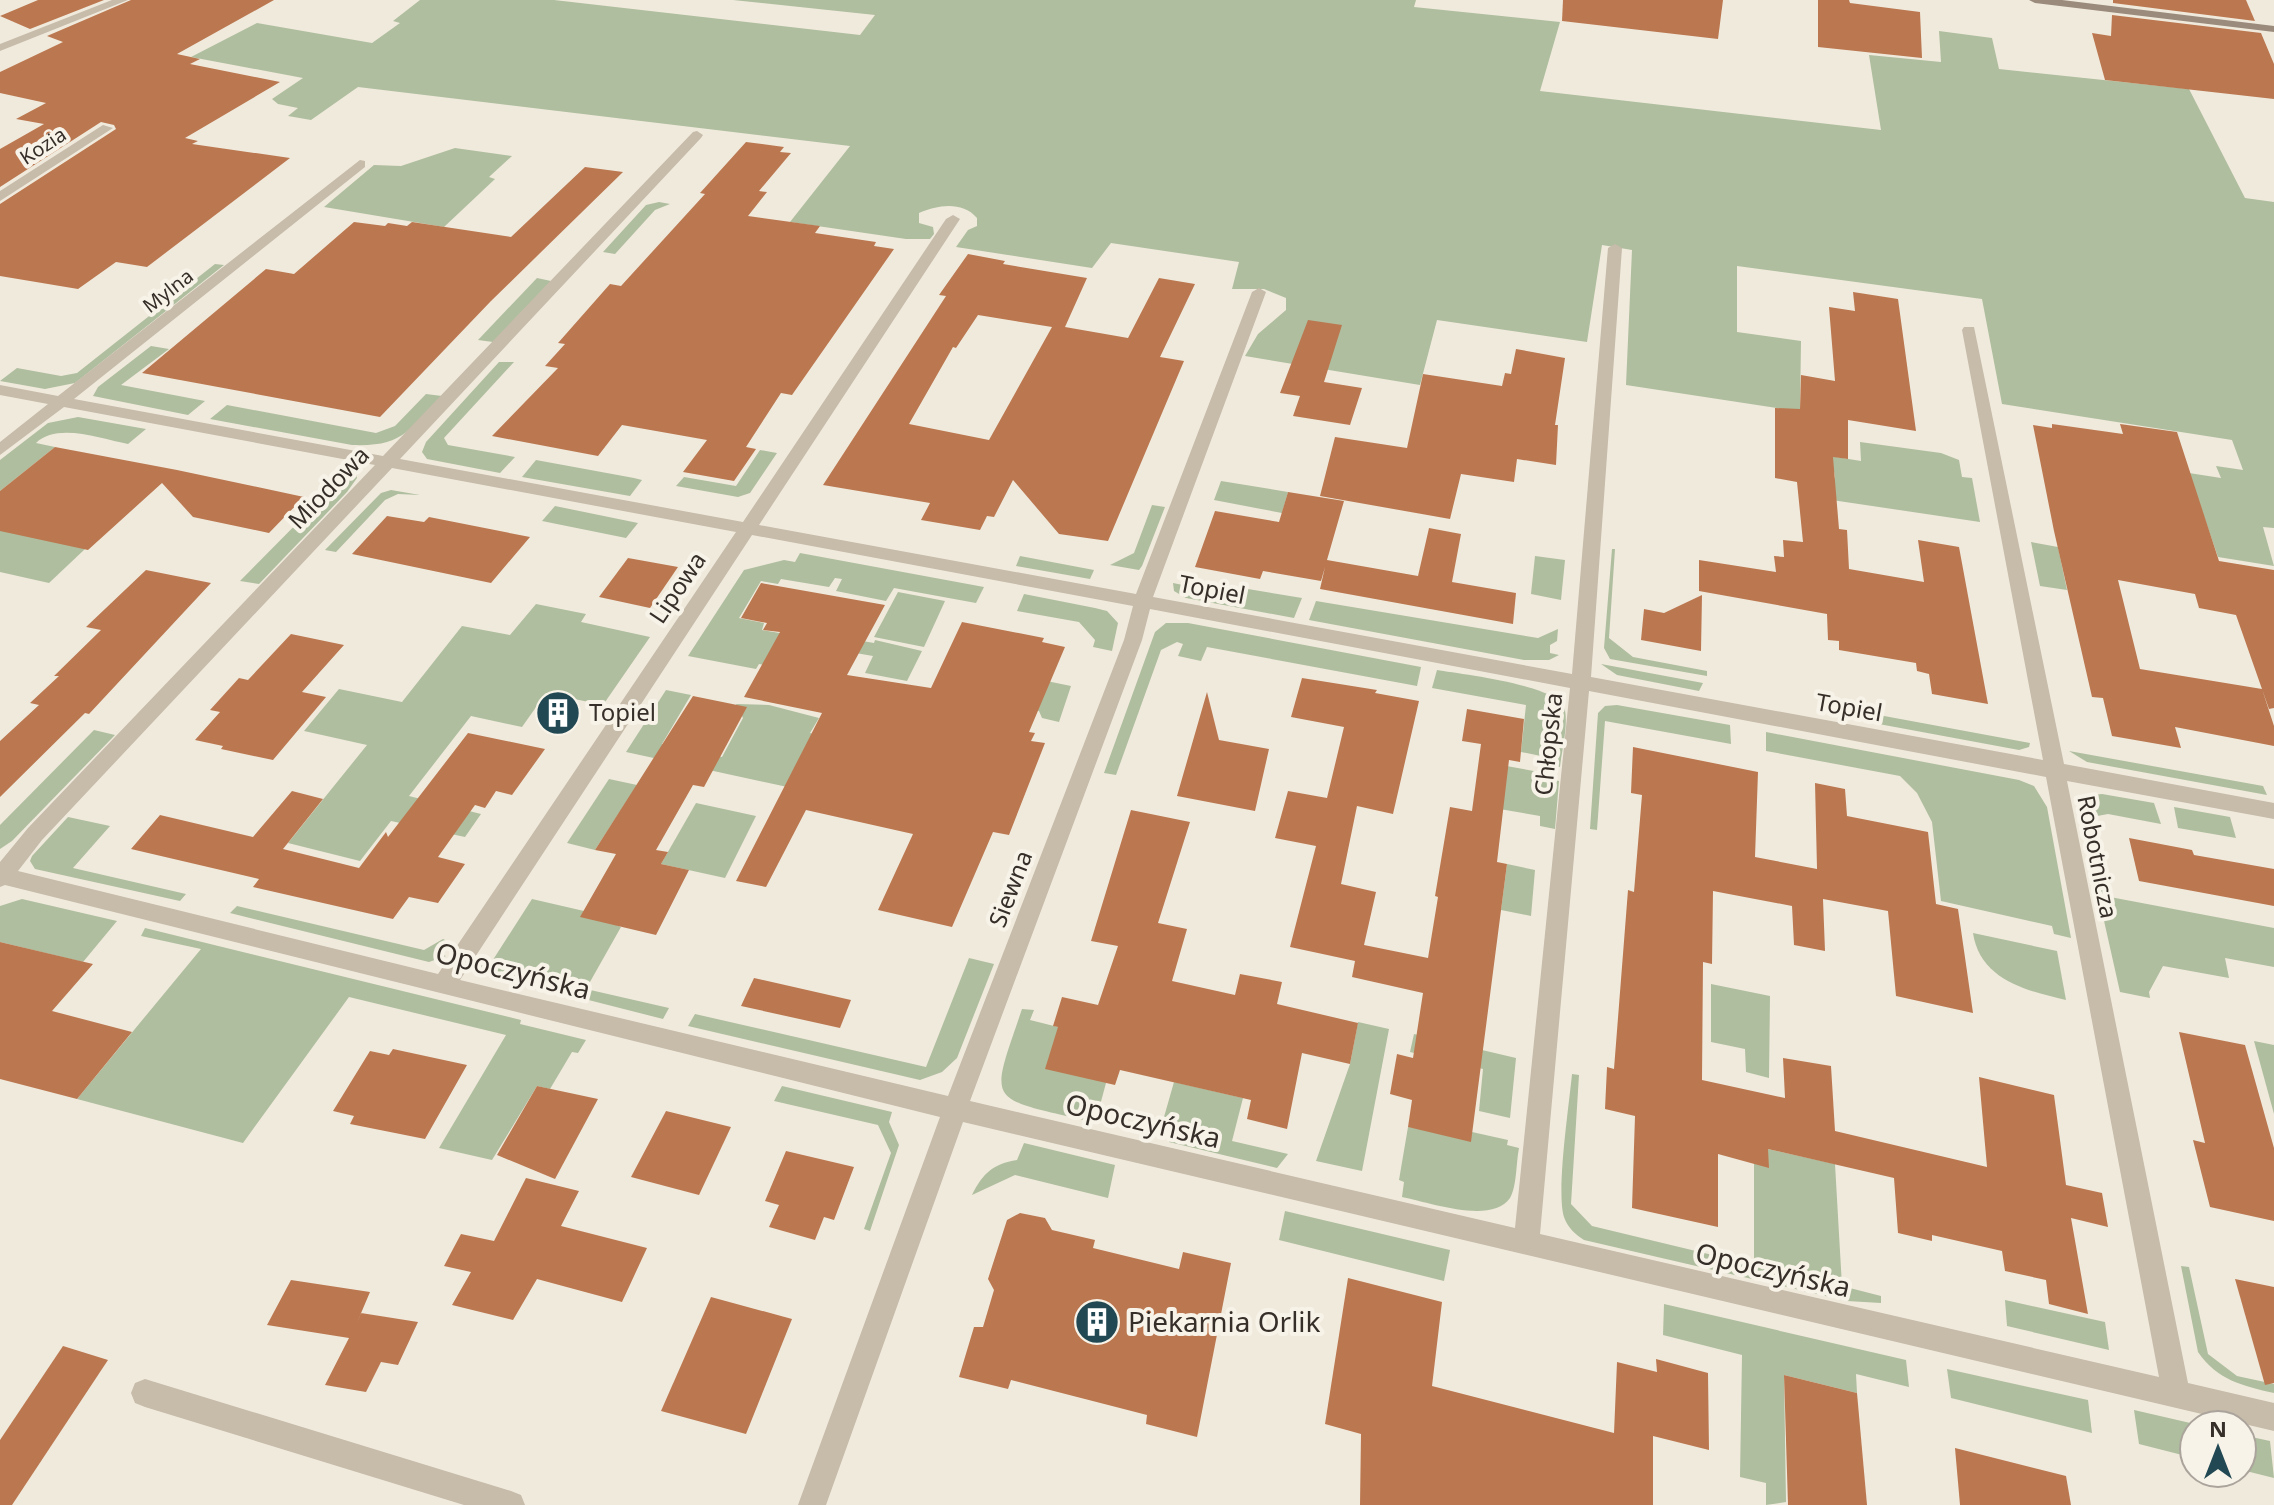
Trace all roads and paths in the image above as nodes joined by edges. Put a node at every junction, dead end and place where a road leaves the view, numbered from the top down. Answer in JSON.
{"nodes":[{"id":1,"x":122,"y":0,"type":"edge"},
{"id":2,"x":2035,"y":0,"type":"edge"},
{"id":3,"x":2274,"y":29,"type":"edge"},
{"id":4,"x":0,"y":48,"type":"edge"},
{"id":5,"x":107,"y":128,"type":"dead end"},
{"id":6,"x":697,"y":135,"type":"dead end"},
{"id":7,"x":360,"y":164,"type":"dead end"},
{"id":8,"x":0,"y":197,"type":"edge"},
{"id":9,"x":953,"y":219,"type":"dead end"},
{"id":10,"x":1615,"y":248,"type":"dead end"},
{"id":11,"x":1259,"y":292,"type":"dead end"},
{"id":12,"x":1969,"y":330,"type":"dead end"},
{"id":13,"x":0,"y":390,"type":"edge"},
{"id":14,"x":61,"y":402,"type":"junction"},
{"id":15,"x":0,"y":450,"type":"edge"},
{"id":16,"x":388,"y":464,"type":"junction"},
{"id":17,"x":746,"y":529,"type":"junction"},
{"id":18,"x":1143,"y":602,"type":"junction"},
{"id":19,"x":1581,"y":683,"type":"junction"},
{"id":20,"x":2053,"y":769,"type":"junction"},
{"id":21,"x":2274,"y":811,"type":"edge"},
{"id":22,"x":1,"y":876,"type":"edge"},
{"id":23,"x":444,"y":985,"type":"junction"},
{"id":24,"x":956,"y":1107,"type":"junction"},
{"id":25,"x":1526,"y":1244,"type":"junction"},
{"id":26,"x":145,"y":1393,"type":"dead end"},
{"id":27,"x":2176,"y":1394,"type":"junction"},
{"id":28,"x":2274,"y":1417,"type":"edge"},
{"id":29,"x":511,"y":1505,"type":"edge"},
{"id":30,"x":812,"y":1505,"type":"edge"}],
"edges":[{"from":1,"to":4,"type":"street"},
{"from":2,"to":3,"type":"main road"},
{"from":5,"to":8,"type":"street","name":"Kozia"},
{"from":6,"to":16,"type":"street","name":"Miodowa"},
{"from":7,"to":14,"type":"street","name":"Mylna"},
{"from":9,"to":17,"type":"street","name":"Lipowa"},
{"from":10,"to":19,"type":"street","name":"Chłopska"},
{"from":11,"to":18,"type":"street","name":"Siewna"},
{"from":12,"to":20,"type":"street","name":"Robotnicza"},
{"from":13,"to":14,"type":"street","name":"Topiel"},
{"from":14,"to":15,"type":"street","name":"Mylna"},
{"from":14,"to":16,"type":"street","name":"Topiel"},
{"from":16,"to":17,"type":"street","name":"Topiel"},
{"from":16,"to":22,"type":"street","name":"Miodowa"},
{"from":17,"to":18,"type":"street","name":"Topiel"},
{"from":17,"to":23,"type":"street","name":"Lipowa"},
{"from":18,"to":19,"type":"street","name":"Topiel"},
{"from":18,"to":24,"type":"street","name":"Siewna"},
{"from":19,"to":20,"type":"street","name":"Topiel"},
{"from":19,"to":25,"type":"street","name":"Chłopska"},
{"from":20,"to":21,"type":"street","name":"Topiel"},
{"from":20,"to":27,"type":"street","name":"Robotnicza"},
{"from":22,"to":23,"type":"street","name":"Opoczyńska"},
{"from":23,"to":24,"type":"street","name":"Opoczyńska"},
{"from":24,"to":25,"type":"street","name":"Opoczyńska"},
{"from":24,"to":30,"type":"street","name":"Siewna"},
{"from":25,"to":27,"type":"street","name":"Opoczyńska"},
{"from":26,"to":29,"type":"street"},
{"from":27,"to":28,"type":"street","name":"Opoczyńska"}]}
